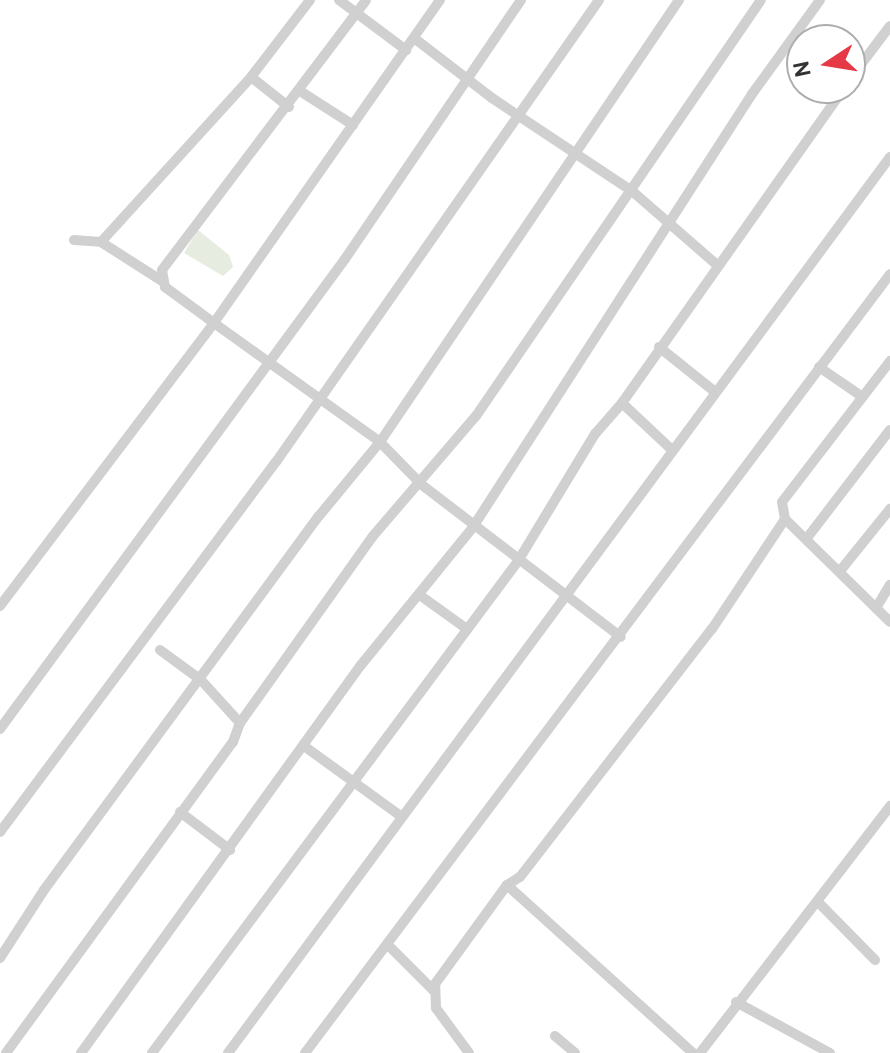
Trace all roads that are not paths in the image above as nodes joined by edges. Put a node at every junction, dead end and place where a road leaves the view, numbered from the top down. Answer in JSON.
{"nodes":[{"id":1,"x":310,"y":0,"type":"edge"},
{"id":2,"x":339,"y":0,"type":"edge"},
{"id":3,"x":366,"y":0,"type":"edge"},
{"id":4,"x":440,"y":0,"type":"edge"},
{"id":5,"x":521,"y":0,"type":"edge"},
{"id":6,"x":599,"y":0,"type":"edge"},
{"id":7,"x":679,"y":0,"type":"edge"},
{"id":8,"x":761,"y":0,"type":"edge"},
{"id":9,"x":820,"y":0,"type":"edge"},
{"id":10,"x":356,"y":13,"type":"junction"},
{"id":11,"x":890,"y":26,"type":"edge"},
{"id":12,"x":414,"y":38,"type":"junction"},
{"id":13,"x":406,"y":50,"type":"junction"},
{"id":14,"x":866,"y":58,"type":"edge"},
{"id":15,"x":251,"y":77,"type":"junction"},
{"id":16,"x":467,"y":80,"type":"junction"},
{"id":17,"x":300,"y":91,"type":"junction"},
{"id":18,"x":833,"y":104,"type":"edge"},
{"id":19,"x":289,"y":107,"type":"junction"},
{"id":20,"x":519,"y":116,"type":"junction"},
{"id":21,"x":353,"y":125,"type":"junction"},
{"id":22,"x":575,"y":153,"type":"junction"},
{"id":23,"x":890,"y":157,"type":"edge"},
{"id":24,"x":632,"y":191,"type":"junction"},
{"id":25,"x":669,"y":222,"type":"junction"},
{"id":26,"x":74,"y":240,"type":"dead end"},
{"id":27,"x":101,"y":242,"type":"junction"},
{"id":28,"x":717,"y":265,"type":"junction"},
{"id":29,"x":890,"y":274,"type":"edge"},
{"id":30,"x":162,"y":281,"type":"junction"},
{"id":31,"x":214,"y":323,"type":"junction"},
{"id":32,"x":659,"y":347,"type":"junction"},
{"id":33,"x":272,"y":360,"type":"junction"},
{"id":34,"x":890,"y":361,"type":"edge"},
{"id":35,"x":819,"y":367,"type":"junction"},
{"id":36,"x":714,"y":391,"type":"junction"},
{"id":37,"x":861,"y":396,"type":"junction"},
{"id":38,"x":322,"y":397,"type":"junction"},
{"id":39,"x":622,"y":403,"type":"junction"},
{"id":40,"x":890,"y":430,"type":"edge"},
{"id":41,"x":380,"y":442,"type":"junction"},
{"id":42,"x":671,"y":449,"type":"junction"},
{"id":43,"x":422,"y":485,"type":"junction"},
{"id":44,"x":890,"y":509,"type":"edge"},
{"id":45,"x":785,"y":519,"type":"junction"},
{"id":46,"x":473,"y":527,"type":"junction"},
{"id":47,"x":807,"y":538,"type":"junction"},
{"id":48,"x":518,"y":561,"type":"junction"},
{"id":49,"x":840,"y":571,"type":"junction"},
{"id":50,"x":890,"y":585,"type":"edge"},
{"id":51,"x":421,"y":596,"type":"junction"},
{"id":52,"x":566,"y":596,"type":"junction"},
{"id":53,"x":0,"y":606,"type":"edge"},
{"id":54,"x":876,"y":608,"type":"junction"},
{"id":55,"x":890,"y":622,"type":"edge"},
{"id":56,"x":467,"y":629,"type":"junction"},
{"id":57,"x":621,"y":637,"type":"junction"},
{"id":58,"x":160,"y":650,"type":"dead end"},
{"id":59,"x":201,"y":680,"type":"junction"},
{"id":60,"x":240,"y":723,"type":"junction"},
{"id":61,"x":0,"y":729,"type":"edge"},
{"id":62,"x":304,"y":746,"type":"junction"},
{"id":63,"x":355,"y":782,"type":"junction"},
{"id":64,"x":890,"y":806,"type":"edge"},
{"id":65,"x":180,"y":812,"type":"junction"},
{"id":66,"x":402,"y":817,"type":"junction"},
{"id":67,"x":0,"y":832,"type":"edge"},
{"id":68,"x":230,"y":850,"type":"junction"},
{"id":69,"x":507,"y":885,"type":"junction"},
{"id":70,"x":819,"y":903,"type":"junction"},
{"id":71,"x":388,"y":945,"type":"junction"},
{"id":72,"x":0,"y":958,"type":"edge"},
{"id":73,"x":875,"y":960,"type":"dead end"},
{"id":74,"x":433,"y":990,"type":"junction"},
{"id":75,"x":736,"y":1002,"type":"junction"},
{"id":76,"x":555,"y":1036,"type":"dead end"},
{"id":77,"x":6,"y":1053,"type":"edge"},
{"id":78,"x":81,"y":1053,"type":"edge"},
{"id":79,"x":152,"y":1053,"type":"edge"},
{"id":80,"x":228,"y":1053,"type":"edge"},
{"id":81,"x":305,"y":1053,"type":"edge"},
{"id":82,"x":469,"y":1053,"type":"edge"},
{"id":83,"x":575,"y":1053,"type":"edge"},
{"id":84,"x":693,"y":1053,"type":"edge"},
{"id":85,"x":700,"y":1053,"type":"edge"},
{"id":86,"x":830,"y":1053,"type":"edge"}],
"edges":[{"from":1,"to":15,"type":"street"},
{"from":2,"to":10,"type":"street"},
{"from":3,"to":10,"type":"street"},
{"from":4,"to":12,"type":"street"},
{"from":5,"to":16,"type":"street"},
{"from":6,"to":20,"type":"street"},
{"from":7,"to":22,"type":"street"},
{"from":8,"to":24,"type":"street"},
{"from":9,"to":25,"type":"street"},
{"from":10,"to":13,"type":"street"},
{"from":10,"to":17,"type":"street"},
{"from":11,"to":14,"type":"street"},
{"from":12,"to":13,"type":"street"},
{"from":12,"to":16,"type":"street"},
{"from":13,"to":21,"type":"street"},
{"from":15,"to":19,"type":"street"},
{"from":15,"to":27,"type":"street"},
{"from":16,"to":20,"type":"street"},
{"from":16,"to":33,"type":"street"},
{"from":17,"to":19,"type":"street"},
{"from":17,"to":21,"type":"street"},
{"from":18,"to":28,"type":"street"},
{"from":19,"to":30,"type":"street"},
{"from":20,"to":22,"type":"street"},
{"from":20,"to":38,"type":"street"},
{"from":21,"to":31,"type":"street"},
{"from":22,"to":24,"type":"street"},
{"from":22,"to":41,"type":"street"},
{"from":23,"to":36,"type":"street"},
{"from":24,"to":25,"type":"street"},
{"from":24,"to":43,"type":"street"},
{"from":25,"to":28,"type":"street"},
{"from":25,"to":46,"type":"street"},
{"from":26,"to":27,"type":"street"},
{"from":27,"to":30,"type":"street"},
{"from":28,"to":32,"type":"street"},
{"from":29,"to":35,"type":"street"},
{"from":30,"to":31,"type":"street"},
{"from":31,"to":33,"type":"street"},
{"from":31,"to":53,"type":"street"},
{"from":32,"to":36,"type":"street"},
{"from":32,"to":39,"type":"street"},
{"from":33,"to":38,"type":"street"},
{"from":33,"to":61,"type":"street"},
{"from":34,"to":37,"type":"street"},
{"from":35,"to":37,"type":"street"},
{"from":35,"to":57,"type":"street"},
{"from":36,"to":42,"type":"street"},
{"from":37,"to":45,"type":"street"},
{"from":38,"to":41,"type":"street"},
{"from":38,"to":67,"type":"street"},
{"from":39,"to":42,"type":"street"},
{"from":39,"to":48,"type":"street"},
{"from":40,"to":47,"type":"street"},
{"from":41,"to":43,"type":"street"},
{"from":41,"to":59,"type":"street"},
{"from":42,"to":52,"type":"street"},
{"from":43,"to":46,"type":"street"},
{"from":43,"to":60,"type":"street"},
{"from":44,"to":49,"type":"street"},
{"from":45,"to":47,"type":"street"},
{"from":45,"to":69,"type":"street"},
{"from":46,"to":48,"type":"street"},
{"from":46,"to":51,"type":"street"},
{"from":47,"to":49,"type":"street"},
{"from":48,"to":52,"type":"street"},
{"from":48,"to":56,"type":"street"},
{"from":49,"to":54,"type":"street"},
{"from":50,"to":54,"type":"street"},
{"from":51,"to":56,"type":"street"},
{"from":51,"to":62,"type":"street"},
{"from":52,"to":57,"type":"street"},
{"from":52,"to":66,"type":"street"},
{"from":54,"to":55,"type":"street"},
{"from":56,"to":63,"type":"street"},
{"from":57,"to":71,"type":"street"},
{"from":58,"to":59,"type":"street"},
{"from":59,"to":60,"type":"street"},
{"from":59,"to":72,"type":"street"},
{"from":60,"to":65,"type":"street"},
{"from":62,"to":63,"type":"street"},
{"from":62,"to":68,"type":"street"},
{"from":63,"to":66,"type":"street"},
{"from":63,"to":79,"type":"street"},
{"from":64,"to":70,"type":"street"},
{"from":65,"to":68,"type":"street"},
{"from":65,"to":77,"type":"street"},
{"from":66,"to":80,"type":"street"},
{"from":68,"to":78,"type":"street"},
{"from":69,"to":74,"type":"street"},
{"from":69,"to":84,"type":"street"},
{"from":70,"to":73,"type":"street"},
{"from":70,"to":75,"type":"street"},
{"from":71,"to":74,"type":"street"},
{"from":71,"to":81,"type":"street"},
{"from":74,"to":82,"type":"street"},
{"from":75,"to":85,"type":"street"},
{"from":75,"to":86,"type":"street"},
{"from":76,"to":83,"type":"street"}]}
